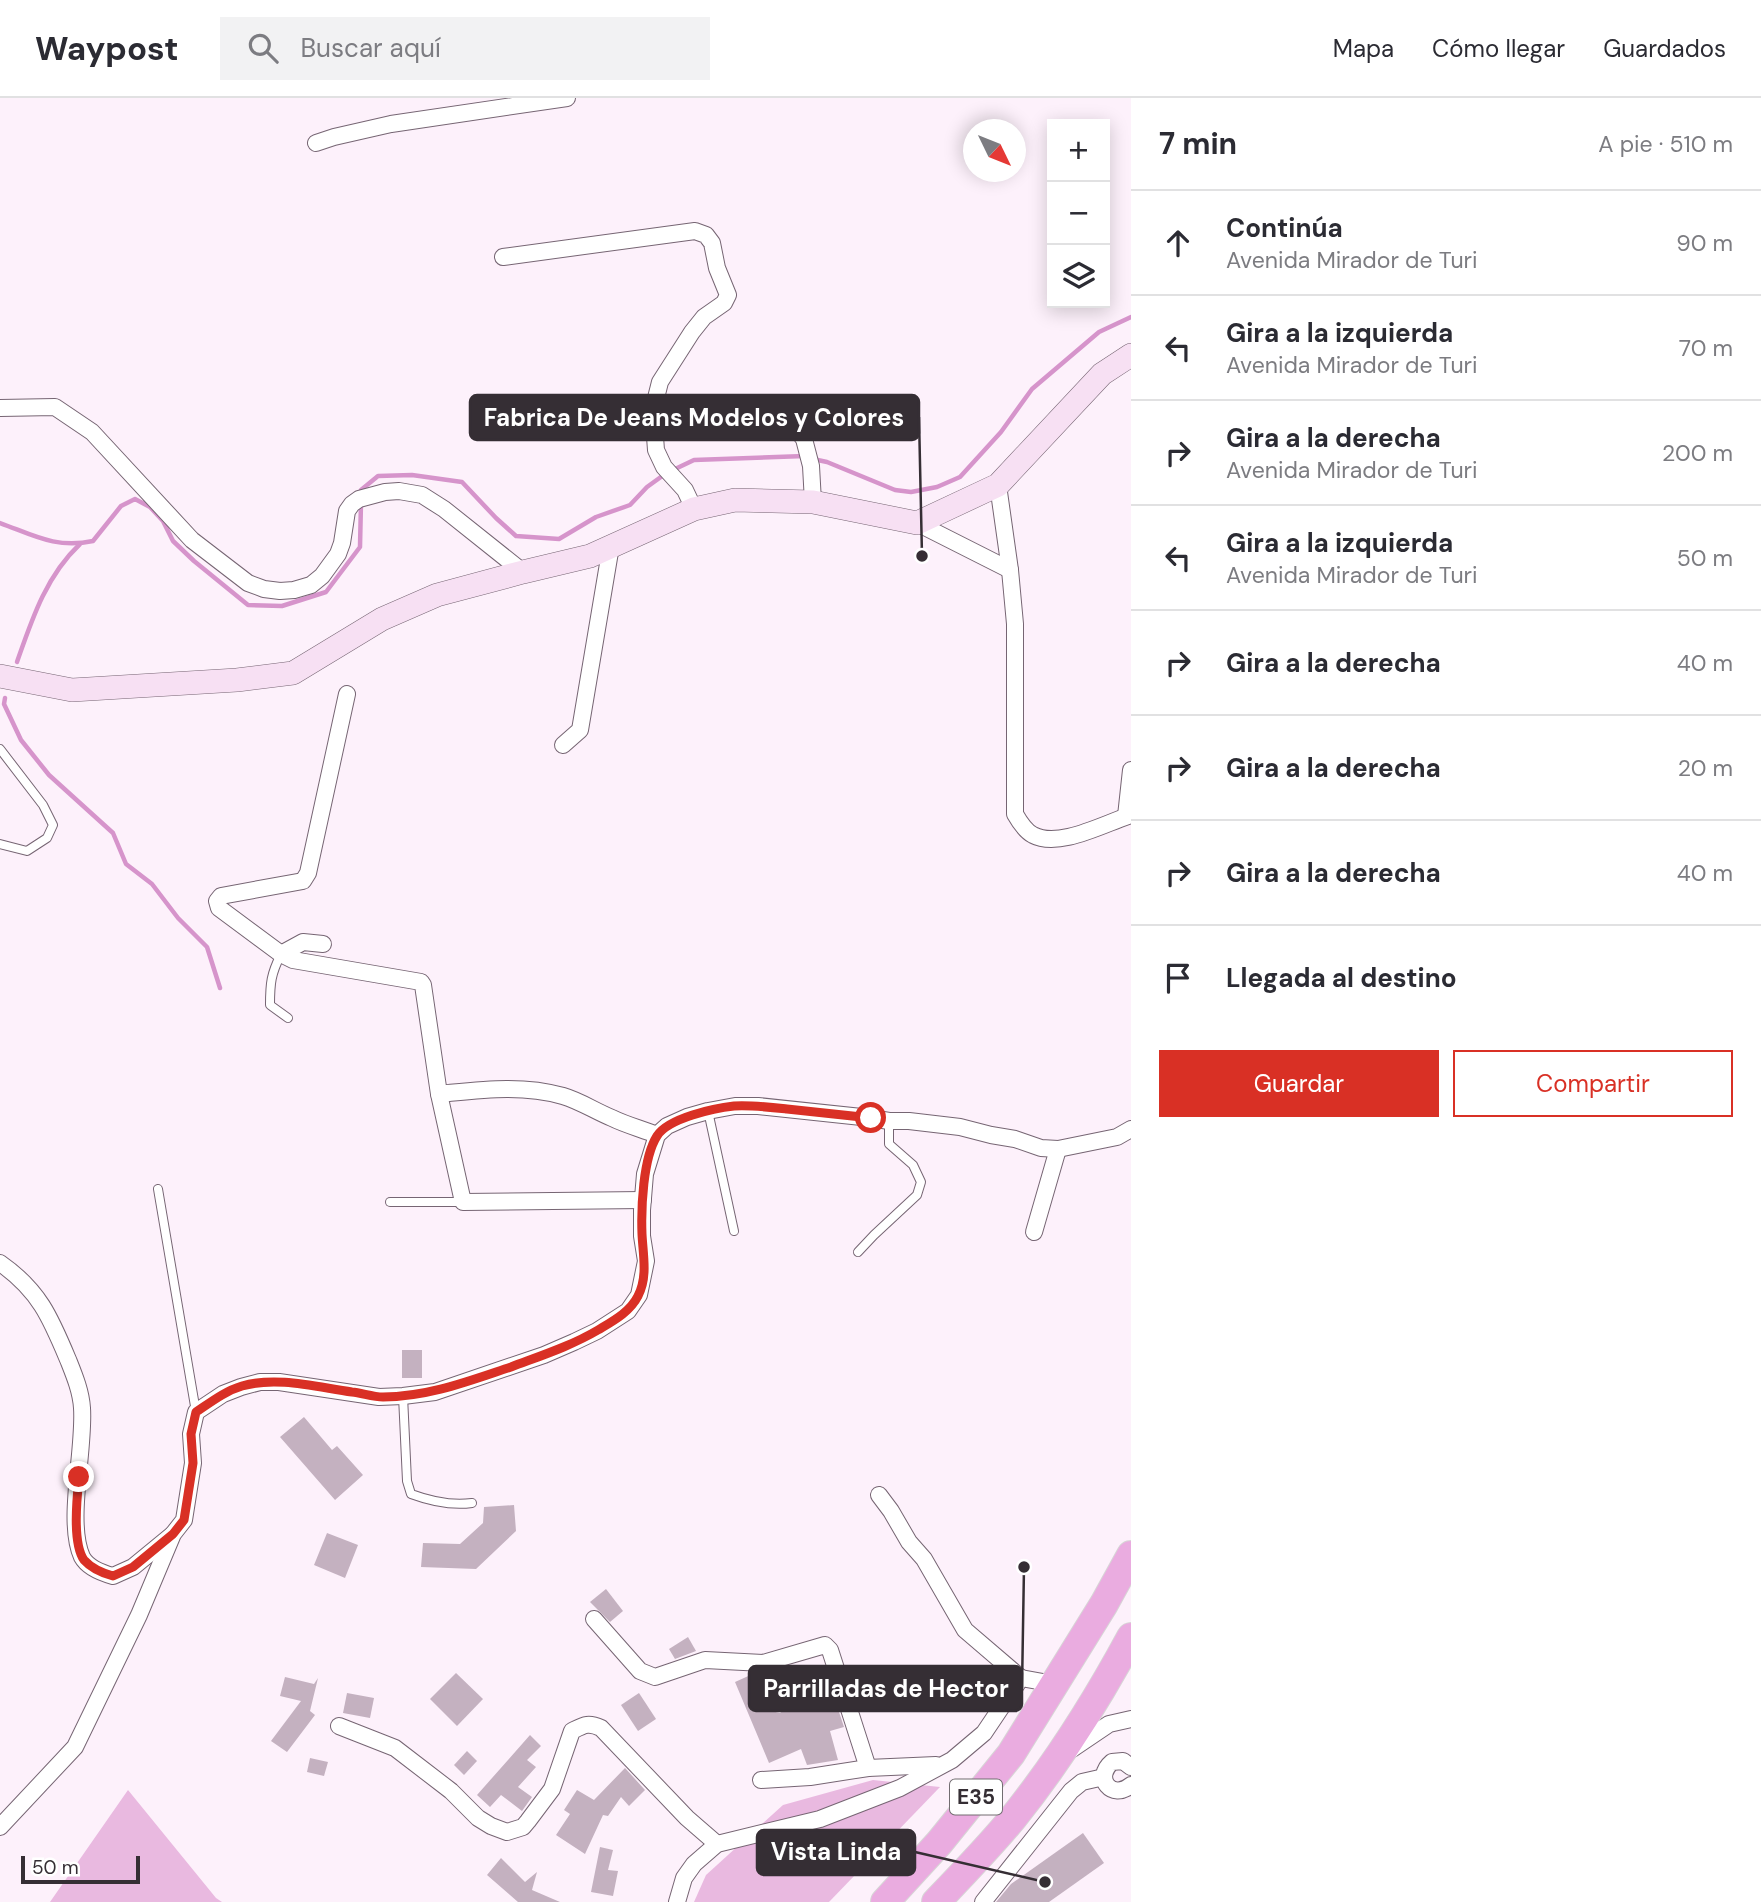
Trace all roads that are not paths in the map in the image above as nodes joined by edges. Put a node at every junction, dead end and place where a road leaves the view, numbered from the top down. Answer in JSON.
{"nodes":[{"id":1,"x":567,"y":98,"type":"edge"},
{"id":2,"x":316,"y":143,"type":"dead end"},
{"id":3,"x":503,"y":257,"type":"dead end"},
{"id":4,"x":1131,"y":355,"type":"edge"},
{"id":5,"x":0,"y":408,"type":"edge"},
{"id":6,"x":790,"y":421,"type":"dead end"},
{"id":7,"x":998,"y":485,"type":"junction"},
{"id":8,"x":813,"y":502,"type":"junction"},
{"id":9,"x":694,"y":509,"type":"junction"},
{"id":10,"x":917,"y":523,"type":"junction"},
{"id":11,"x":611,"y":546,"type":"junction"},
{"id":12,"x":1010,"y":570,"type":"junction"},
{"id":13,"x":523,"y":572,"type":"junction"},
{"id":14,"x":0,"y":676,"type":"edge"},
{"id":15,"x":347,"y":694,"type":"dead end"},
{"id":16,"x":563,"y":745,"type":"dead end"},
{"id":17,"x":0,"y":748,"type":"edge"},
{"id":18,"x":1131,"y":769,"type":"edge"},
{"id":19,"x":1129,"y":815,"type":"edge"},
{"id":20,"x":0,"y":844,"type":"edge"},
{"id":21,"x":323,"y":944,"type":"dead end"},
{"id":22,"x":281,"y":954,"type":"junction"},
{"id":23,"x":288,"y":1018,"type":"dead end"},
{"id":24,"x":439,"y":1094,"type":"junction"},
{"id":25,"x":708,"y":1111,"type":"junction"},
{"id":26,"x":889,"y":1121,"type":"junction"},
{"id":27,"x":1131,"y":1129,"type":"edge"},
{"id":28,"x":657,"y":1135,"type":"junction"},
{"id":29,"x":1058,"y":1149,"type":"junction"},
{"id":30,"x":158,"y":1189,"type":"dead end"},
{"id":31,"x":643,"y":1200,"type":"junction"},
{"id":32,"x":390,"y":1202,"type":"dead end"},
{"id":33,"x":463,"y":1202,"type":"junction"},
{"id":34,"x":734,"y":1231,"type":"dead end"},
{"id":35,"x":1034,"y":1232,"type":"dead end"},
{"id":36,"x":859,"y":1252,"type":"dead end"},
{"id":37,"x":0,"y":1264,"type":"edge"},
{"id":38,"x":403,"y":1396,"type":"junction"},
{"id":39,"x":196,"y":1412,"type":"junction"},
{"id":40,"x":879,"y":1495,"type":"dead end"},
{"id":41,"x":472,"y":1503,"type":"dead end"},
{"id":42,"x":173,"y":1534,"type":"junction"},
{"id":43,"x":1131,"y":1555,"type":"edge"},
{"id":44,"x":594,"y":1619,"type":"dead end"},
{"id":45,"x":1131,"y":1637,"type":"edge"},
{"id":46,"x":764,"y":1663,"type":"junction"},
{"id":47,"x":1021,"y":1678,"type":"junction"},
{"id":48,"x":1054,"y":1684,"type":"junction"},
{"id":49,"x":777,"y":1703,"type":"dead end"},
{"id":50,"x":1131,"y":1720,"type":"edge"},
{"id":51,"x":339,"y":1727,"type":"dead end"},
{"id":52,"x":942,"y":1765,"type":"junction"},
{"id":53,"x":1130,"y":1765,"type":"edge"},
{"id":54,"x":868,"y":1768,"type":"junction"},
{"id":55,"x":1050,"y":1769,"type":"junction"},
{"id":56,"x":1104,"y":1777,"type":"junction"},
{"id":57,"x":761,"y":1780,"type":"dead end"},
{"id":58,"x":1131,"y":1785,"type":"edge"},
{"id":59,"x":0,"y":1827,"type":"edge"},
{"id":60,"x":717,"y":1844,"type":"junction"},
{"id":61,"x":677,"y":1902,"type":"edge"},
{"id":62,"x":885,"y":1902,"type":"edge"},
{"id":63,"x":936,"y":1902,"type":"edge"},
{"id":64,"x":983,"y":1902,"type":"edge"}],
"edges":[{"from":1,"to":2,"type":"street"},
{"from":3,"to":9,"type":"street"},
{"from":4,"to":7,"type":"main road"},
{"from":5,"to":13,"type":"street"},
{"from":6,"to":8,"type":"street"},
{"from":7,"to":10,"type":"main road"},
{"from":7,"to":12,"type":"street"},
{"from":8,"to":9,"type":"main road"},
{"from":8,"to":10,"type":"main road"},
{"from":9,"to":11,"type":"main road"},
{"from":10,"to":12,"type":"street"},
{"from":11,"to":13,"type":"main road"},
{"from":11,"to":16,"type":"street"},
{"from":12,"to":19,"type":"street"},
{"from":13,"to":14,"type":"main road"},
{"from":15,"to":22,"type":"street"},
{"from":17,"to":20,"type":"lane"},
{"from":18,"to":19,"type":"street"},
{"from":21,"to":22,"type":"street"},
{"from":22,"to":23,"type":"lane"},
{"from":22,"to":24,"type":"street"},
{"from":24,"to":28,"type":"street"},
{"from":24,"to":33,"type":"street"},
{"from":25,"to":26,"type":"street"},
{"from":25,"to":28,"type":"street"},
{"from":25,"to":34,"type":"lane"},
{"from":26,"to":29,"type":"street"},
{"from":26,"to":36,"type":"lane"},
{"from":27,"to":29,"type":"street"},
{"from":28,"to":31,"type":"street"},
{"from":29,"to":35,"type":"street"},
{"from":30,"to":39,"type":"lane"},
{"from":31,"to":33,"type":"street"},
{"from":31,"to":38,"type":"street"},
{"from":32,"to":33,"type":"lane"},
{"from":37,"to":42,"type":"street"},
{"from":38,"to":39,"type":"street"},
{"from":38,"to":41,"type":"lane"},
{"from":39,"to":42,"type":"street"},
{"from":40,"to":47,"type":"street"},
{"from":42,"to":59,"type":"street"},
{"from":43,"to":48,"type":"highway","number":"E35"},
{"from":44,"to":46,"type":"street"},
{"from":45,"to":55,"type":"highway","number":"E35"},
{"from":46,"to":49,"type":"street"},
{"from":46,"to":54,"type":"street"},
{"from":47,"to":48,"type":"street"},
{"from":47,"to":52,"type":"street"},
{"from":48,"to":62,"type":"highway","number":"E35"},
{"from":50,"to":55,"type":"street"},
{"from":51,"to":60,"type":"street"},
{"from":52,"to":54,"type":"street"},
{"from":52,"to":60,"type":"street"},
{"from":53,"to":56,"type":"street"},
{"from":54,"to":57,"type":"street"},
{"from":55,"to":63,"type":"highway","number":"E35"},
{"from":56,"to":58,"type":"street"},
{"from":56,"to":64,"type":"street"},
{"from":60,"to":61,"type":"street"}]}
